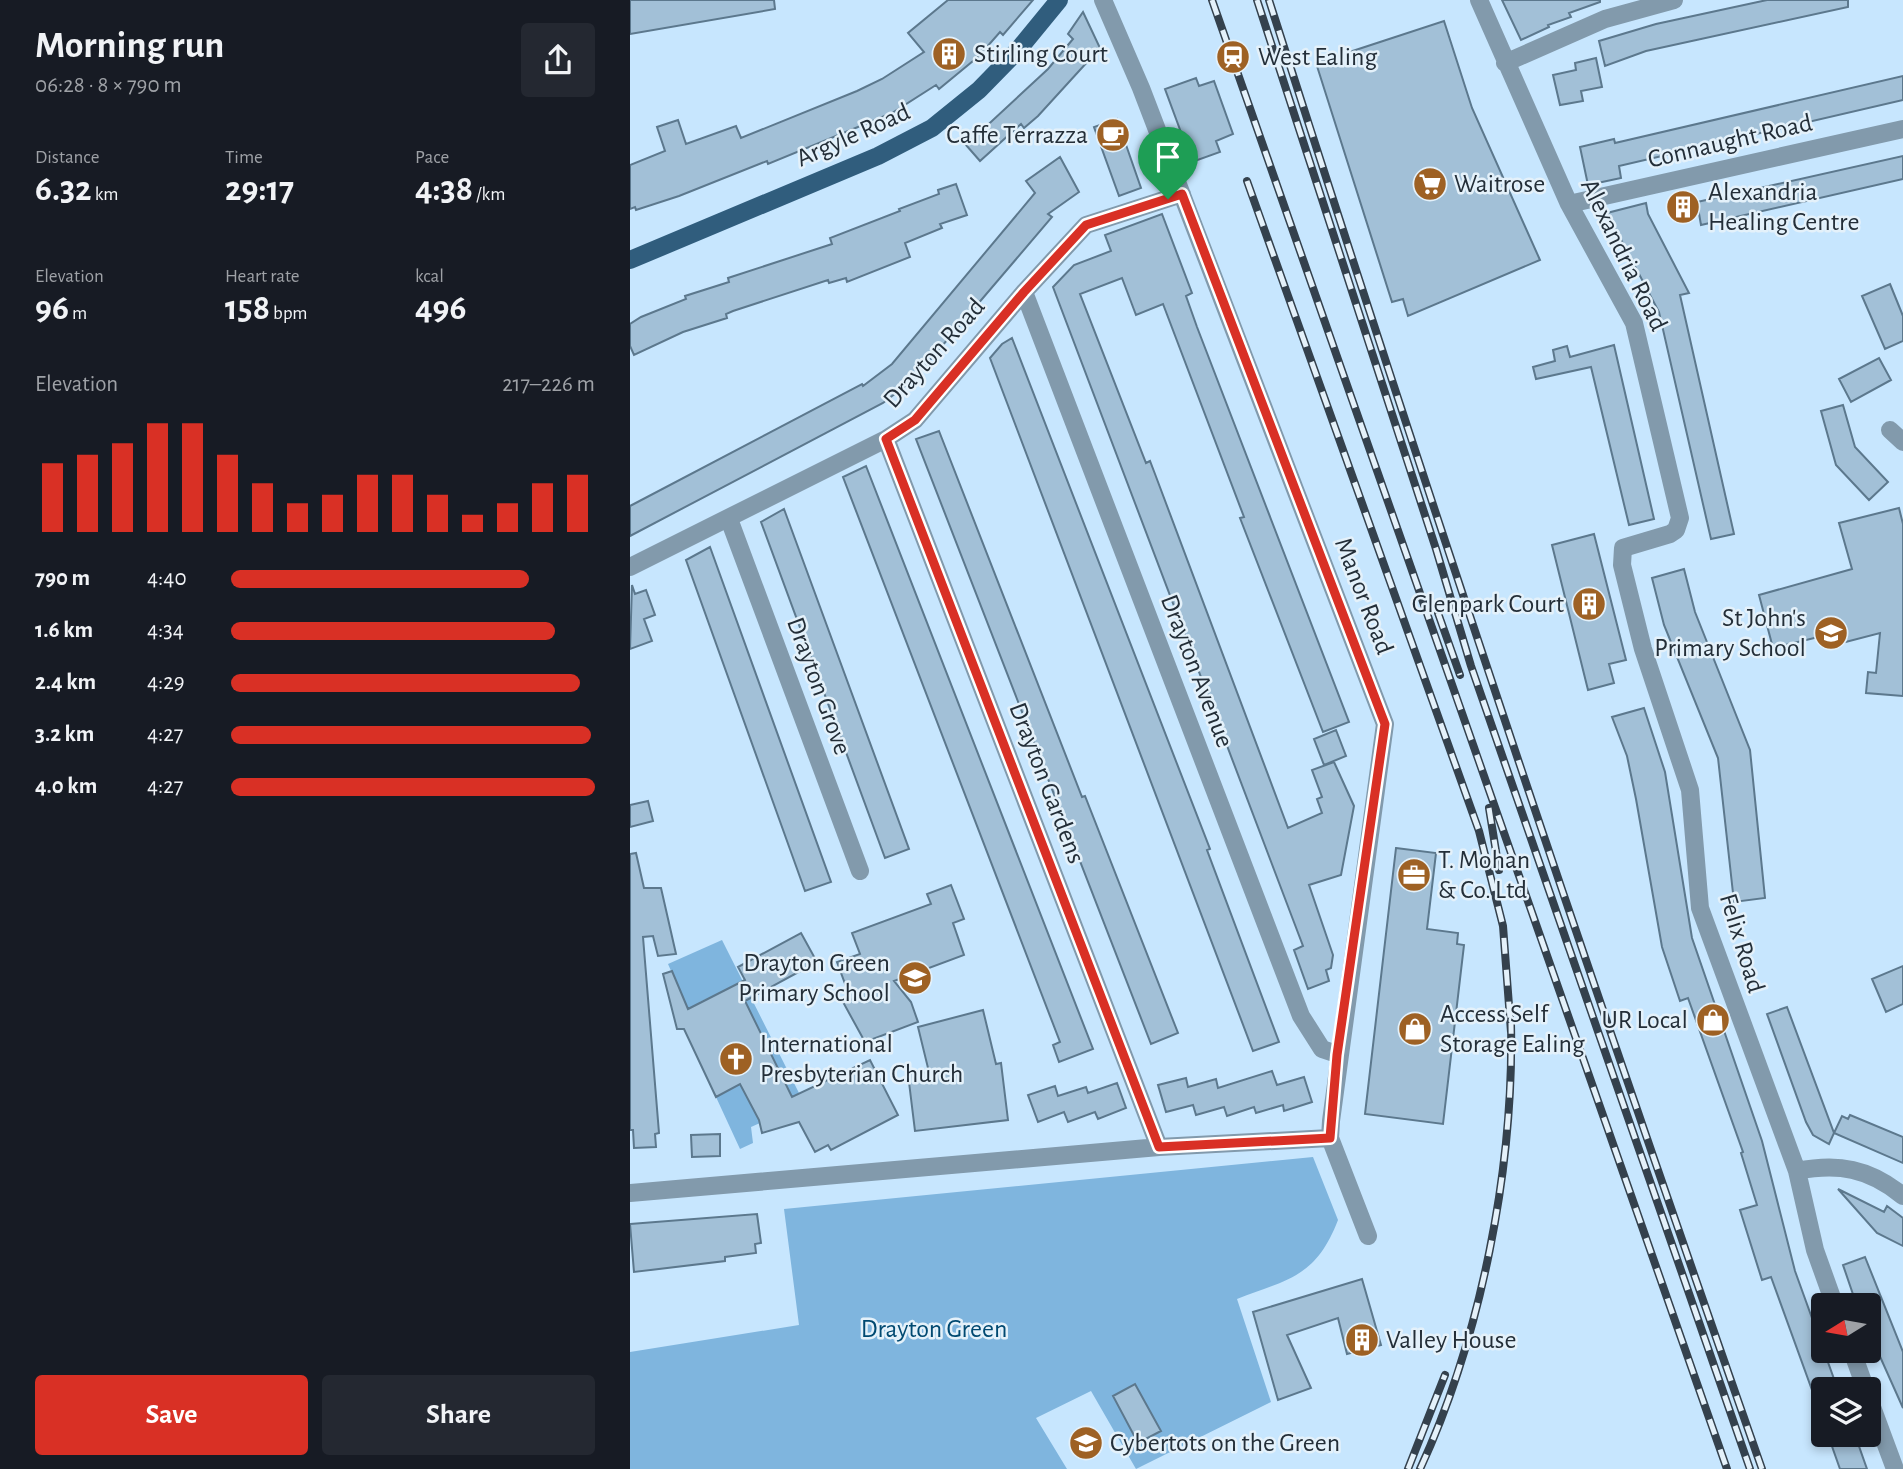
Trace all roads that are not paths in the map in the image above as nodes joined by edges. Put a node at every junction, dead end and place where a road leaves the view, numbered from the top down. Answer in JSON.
{"nodes":[{"id":1,"x":1059,"y":0,"type":"edge"},
{"id":2,"x":1103,"y":0,"type":"edge"},
{"id":3,"x":1479,"y":0,"type":"edge"},
{"id":4,"x":1674,"y":0,"type":"edge"},
{"id":5,"x":1505,"y":63,"type":"junction"},
{"id":6,"x":1903,"y":129,"type":"edge"},
{"id":7,"x":1182,"y":194,"type":"junction"},
{"id":8,"x":1569,"y":204,"type":"junction"},
{"id":9,"x":630,"y":260,"type":"edge"},
{"id":10,"x":1024,"y":292,"type":"junction"},
{"id":11,"x":886,"y":439,"type":"junction"},
{"id":12,"x":729,"y":519,"type":"junction"},
{"id":13,"x":1623,"y":548,"type":"joint"},
{"id":14,"x":630,"y":567,"type":"edge"},
{"id":15,"x":860,"y":871,"type":"dead end"},
{"id":16,"x":1337,"y":1055,"type":"junction"},
{"id":17,"x":1330,"y":1138,"type":"junction"},
{"id":18,"x":1159,"y":1147,"type":"junction"},
{"id":19,"x":1797,"y":1171,"type":"junction"},
{"id":20,"x":630,"y":1193,"type":"edge"},
{"id":21,"x":1903,"y":1196,"type":"edge"},
{"id":22,"x":1368,"y":1236,"type":"dead end"},
{"id":23,"x":1830,"y":1293,"type":"edge"},
{"id":24,"x":1881,"y":1431,"type":"edge"},
{"id":25,"x":1895,"y":1469,"type":"edge"}],
"edges":[{"from":1,"to":9,"type":"main road","name":"Argyle Road"},
{"from":2,"to":7,"type":"street","name":"Manor Road"},
{"from":3,"to":5,"type":"street","name":"Alexandria Road"},
{"from":4,"to":5,"type":"street"},
{"from":5,"to":8,"type":"street","name":"Alexandria Road"},
{"from":6,"to":8,"type":"street","name":"Connaught Road"},
{"from":7,"to":10,"type":"street","name":"Drayton Road"},
{"from":7,"to":16,"type":"street","name":"Manor Road"},
{"from":8,"to":13,"type":"street","name":"Alexandria Road"},
{"from":10,"to":11,"type":"street","name":"Drayton Road"},
{"from":10,"to":16,"type":"street","name":"Drayton Avenue"},
{"from":11,"to":12,"type":"street","name":"Drayton Road"},
{"from":11,"to":18,"type":"street","name":"Drayton Gardens"},
{"from":12,"to":14,"type":"street","name":"Drayton Road"},
{"from":12,"to":15,"type":"street","name":"Drayton Grove"},
{"from":13,"to":19,"type":"street","name":"Felix Road"},
{"from":16,"to":17,"type":"street","name":"Manor Road"},
{"from":17,"to":18,"type":"street"},
{"from":17,"to":22,"type":"street","name":"Manor Road"},
{"from":18,"to":20,"type":"street"},
{"from":19,"to":21,"type":"street"},
{"from":19,"to":23,"type":"street","name":"Felix Road"},
{"from":24,"to":25,"type":"street"}]}
